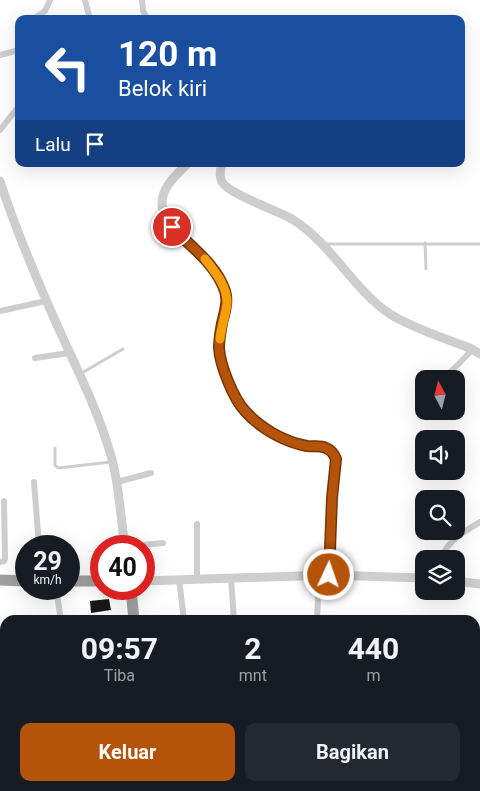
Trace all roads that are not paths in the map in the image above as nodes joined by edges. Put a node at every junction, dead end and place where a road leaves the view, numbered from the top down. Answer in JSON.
{"nodes":[{"id":1,"x":50,"y":0,"type":"edge"},
{"id":2,"x":84,"y":0,"type":"edge"},
{"id":3,"x":142,"y":0,"type":"edge"},
{"id":4,"x":39,"y":15,"type":"edge"},
{"id":5,"x":89,"y":15,"type":"edge"},
{"id":6,"x":146,"y":15,"type":"edge"},
{"id":7,"x":15,"y":51,"type":"edge"},
{"id":8,"x":0,"y":55,"type":"edge"},
{"id":9,"x":15,"y":111,"type":"edge"},
{"id":10,"x":0,"y":130,"type":"edge"},
{"id":11,"x":184,"y":167,"type":"edge"},
{"id":12,"x":221,"y":167,"type":"edge"},
{"id":13,"x":0,"y":180,"type":"edge"},
{"id":14,"x":425,"y":243,"type":"junction"},
{"id":15,"x":322,"y":244,"type":"junction"},
{"id":16,"x":480,"y":244,"type":"edge"},
{"id":17,"x":426,"y":268,"type":"dead end"},
{"id":18,"x":46,"y":301,"type":"junction"},
{"id":19,"x":0,"y":311,"type":"edge"},
{"id":20,"x":123,"y":349,"type":"dead end"},
{"id":21,"x":476,"y":352,"type":"edge"},
{"id":22,"x":70,"y":353,"type":"junction"},
{"id":23,"x":35,"y":358,"type":"dead end"},
{"id":24,"x":455,"y":370,"type":"edge"},
{"id":25,"x":79,"y":374,"type":"junction"},
{"id":26,"x":56,"y":448,"type":"dead end"},
{"id":27,"x":113,"y":462,"type":"junction"},
{"id":28,"x":151,"y":473,"type":"dead end"},
{"id":29,"x":34,"y":482,"type":"dead end"},
{"id":30,"x":117,"y":482,"type":"junction"},
{"id":31,"x":4,"y":501,"type":"dead end"},
{"id":32,"x":2,"y":522,"type":"edge"},
{"id":33,"x":480,"y":522,"type":"edge"},
{"id":34,"x":197,"y":524,"type":"dead end"},
{"id":35,"x":38,"y":535,"type":"edge"},
{"id":36,"x":124,"y":535,"type":"edge"},
{"id":37,"x":162,"y":542,"type":"dead end"},
{"id":38,"x":155,"y":543,"type":"edge"},
{"id":39,"x":445,"y":550,"type":"edge"},
{"id":40,"x":0,"y":562,"type":"edge"},
{"id":41,"x":320,"y":575,"type":"junction"},
{"id":42,"x":329,"y":575,"type":"junction"},
{"id":43,"x":231,"y":578,"type":"junction"},
{"id":44,"x":415,"y":578,"type":"edge"},
{"id":45,"x":197,"y":579,"type":"junction"},
{"id":46,"x":0,"y":580,"type":"edge"},
{"id":47,"x":179,"y":580,"type":"junction"},
{"id":48,"x":15,"y":581,"type":"edge"},
{"id":49,"x":155,"y":581,"type":"edge"},
{"id":50,"x":465,"y":582,"type":"edge"},
{"id":51,"x":480,"y":584,"type":"edge"},
{"id":52,"x":58,"y":600,"type":"edge"},
{"id":53,"x":132,"y":600,"type":"edge"},
{"id":54,"x":60,"y":615,"type":"edge"},
{"id":55,"x":134,"y":615,"type":"edge"},
{"id":56,"x":183,"y":615,"type":"edge"},
{"id":57,"x":234,"y":615,"type":"edge"},
{"id":58,"x":317,"y":615,"type":"edge"}],
"edges":[{"from":1,"to":4,"type":"street"},
{"from":2,"to":5,"type":"street"},
{"from":3,"to":6,"type":"street"},
{"from":7,"to":8,"type":"street"},
{"from":9,"to":10,"type":"street"},
{"from":11,"to":42,"type":"street"},
{"from":12,"to":15,"type":"street"},
{"from":13,"to":18,"type":"street"},
{"from":14,"to":15,"type":"lane"},
{"from":14,"to":16,"type":"lane"},
{"from":14,"to":17,"type":"lane"},
{"from":15,"to":21,"type":"street"},
{"from":18,"to":19,"type":"street"},
{"from":18,"to":22,"type":"street"},
{"from":20,"to":25,"type":"lane"},
{"from":21,"to":24,"type":"street"},
{"from":22,"to":23,"type":"street"},
{"from":22,"to":25,"type":"street"},
{"from":25,"to":27,"type":"street"},
{"from":26,"to":27,"type":"lane"},
{"from":27,"to":30,"type":"street"},
{"from":28,"to":30,"type":"street"},
{"from":29,"to":35,"type":"street"},
{"from":30,"to":36,"type":"street"},
{"from":31,"to":32,"type":"street"},
{"from":32,"to":40,"type":"street"},
{"from":33,"to":39,"type":"street"},
{"from":34,"to":45,"type":"street"},
{"from":37,"to":38,"type":"street"},
{"from":41,"to":42,"type":"street"},
{"from":41,"to":43,"type":"street"},
{"from":41,"to":58,"type":"street"},
{"from":42,"to":44,"type":"street"},
{"from":43,"to":45,"type":"street"},
{"from":43,"to":57,"type":"street"},
{"from":45,"to":47,"type":"street"},
{"from":46,"to":48,"type":"highway"},
{"from":47,"to":49,"type":"street"},
{"from":47,"to":56,"type":"street"},
{"from":50,"to":51,"type":"street"},
{"from":52,"to":54,"type":"street"},
{"from":53,"to":55,"type":"highway"}]}
